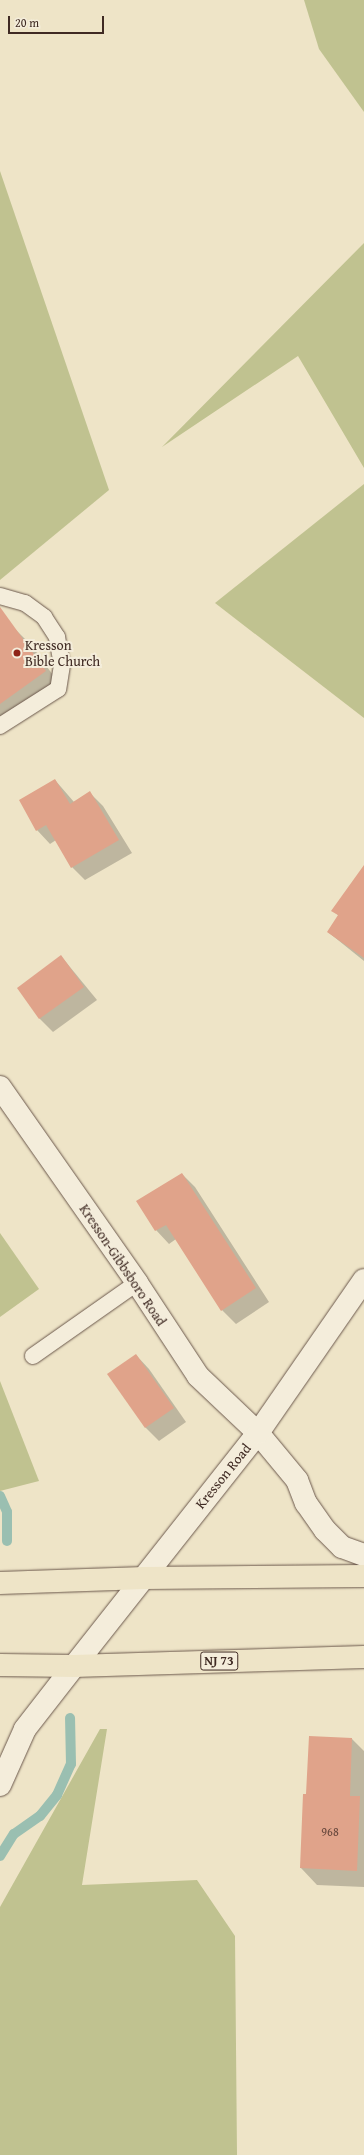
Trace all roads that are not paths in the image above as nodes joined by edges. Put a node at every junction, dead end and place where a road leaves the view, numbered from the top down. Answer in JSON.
{"nodes":[{"id":1,"x":0,"y":596,"type":"edge"},
{"id":2,"x":0,"y":726,"type":"edge"},
{"id":3,"x":0,"y":1087,"type":"edge"},
{"id":4,"x":364,"y":1280,"type":"edge"},
{"id":5,"x":137,"y":1283,"type":"junction"},
{"id":6,"x":33,"y":1356,"type":"dead end"},
{"id":7,"x":258,"y":1433,"type":"junction"},
{"id":8,"x":364,"y":1555,"type":"edge"},
{"id":9,"x":364,"y":1576,"type":"edge"},
{"id":10,"x":144,"y":1578,"type":"junction"},
{"id":11,"x":0,"y":1583,"type":"edge"},
{"id":12,"x":364,"y":1657,"type":"edge"},
{"id":13,"x":0,"y":1665,"type":"edge"},
{"id":14,"x":74,"y":1666,"type":"junction"},
{"id":15,"x":0,"y":1785,"type":"edge"}],
"edges":[{"from":1,"to":2,"type":"lane"},
{"from":3,"to":5,"type":"main road","name":"Kresson-Gibbsboro Road"},
{"from":4,"to":7,"type":"main road","name":"Kresson Road"},
{"from":5,"to":6,"type":"lane"},
{"from":5,"to":7,"type":"main road","name":"Kresson-Gibbsboro Road"},
{"from":7,"to":8,"type":"main road","name":"Kresson-Gibbsboro Road"},
{"from":7,"to":10,"type":"main road","name":"Kresson Road"},
{"from":9,"to":10,"type":"highway"},
{"from":10,"to":11,"type":"highway"},
{"from":10,"to":14,"type":"main road","name":"Kresson Road"},
{"from":12,"to":14,"type":"highway","number":"NJ 73"},
{"from":13,"to":14,"type":"highway","number":"NJ 73"},
{"from":14,"to":15,"type":"main road","name":"Kresson Road"}]}
